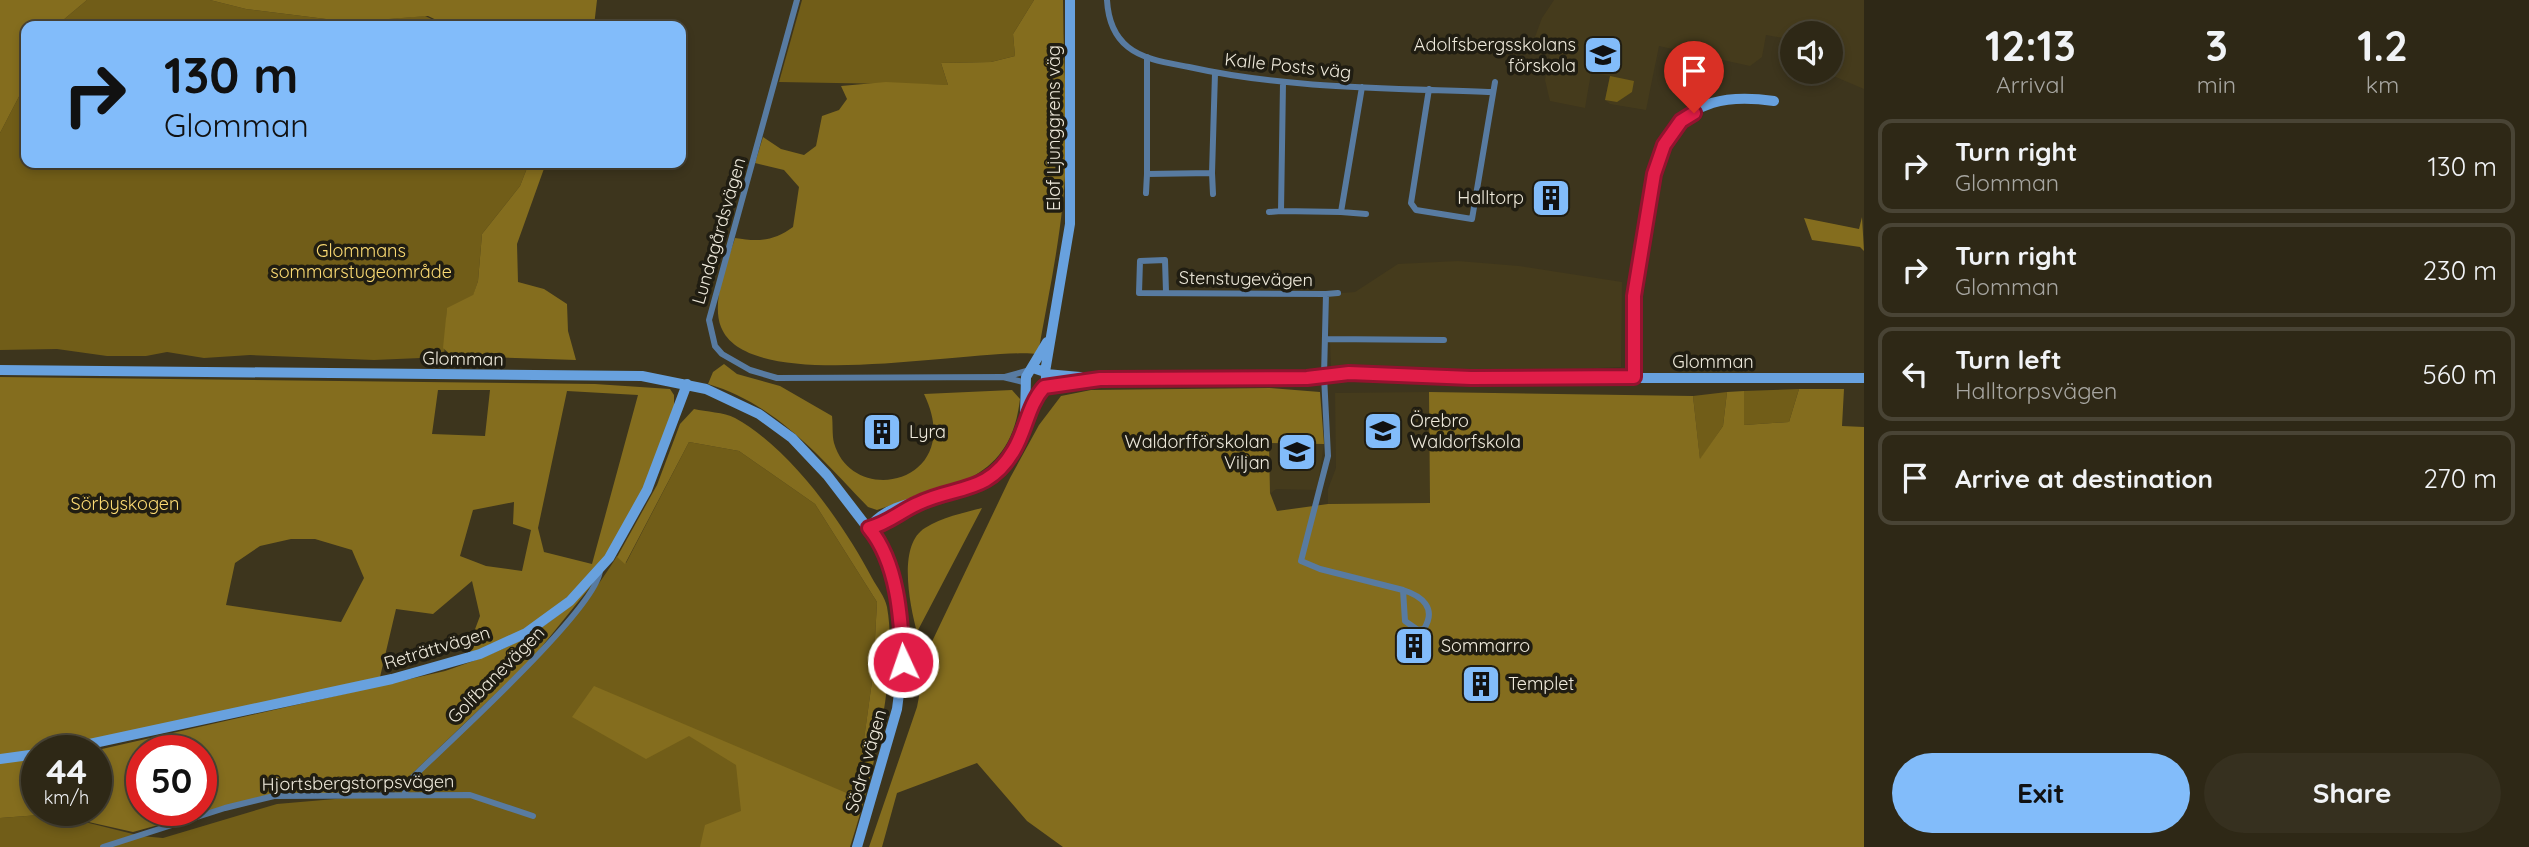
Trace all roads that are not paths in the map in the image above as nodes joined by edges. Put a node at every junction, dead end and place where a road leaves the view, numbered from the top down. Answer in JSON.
{"nodes":[{"id":1,"x":797,"y":0,"type":"edge"},
{"id":2,"x":1070,"y":0,"type":"edge"},
{"id":3,"x":1107,"y":0,"type":"edge"},
{"id":4,"x":1147,"y":57,"type":"junction"},
{"id":5,"x":1215,"y":73,"type":"junction"},
{"id":6,"x":1494,"y":82,"type":"dead end"},
{"id":7,"x":1283,"y":83,"type":"junction"},
{"id":8,"x":1362,"y":87,"type":"junction"},
{"id":9,"x":1429,"y":89,"type":"junction"},
{"id":10,"x":1493,"y":92,"type":"junction"},
{"id":11,"x":1774,"y":101,"type":"dead end"},
{"id":12,"x":1212,"y":173,"type":"junction"},
{"id":13,"x":1147,"y":174,"type":"junction"},
{"id":14,"x":1146,"y":193,"type":"dead end"},
{"id":15,"x":1213,"y":194,"type":"dead end"},
{"id":16,"x":1280,"y":211,"type":"junction"},
{"id":17,"x":1269,"y":212,"type":"dead end"},
{"id":18,"x":1341,"y":212,"type":"junction"},
{"id":19,"x":1366,"y":214,"type":"dead end"},
{"id":20,"x":1472,"y":219,"type":"junction"},
{"id":21,"x":1472,"y":228,"type":"dead end"},
{"id":22,"x":1166,"y":292,"type":"junction"},
{"id":23,"x":1338,"y":293,"type":"dead end"},
{"id":24,"x":1326,"y":294,"type":"junction"},
{"id":25,"x":1049,"y":339,"type":"junction"},
{"id":26,"x":1326,"y":339,"type":"junction"},
{"id":27,"x":1444,"y":340,"type":"dead end"},
{"id":28,"x":1032,"y":369,"type":"junction"},
{"id":29,"x":0,"y":370,"type":"edge"},
{"id":30,"x":1045,"y":373,"type":"junction"},
{"id":31,"x":1324,"y":376,"type":"junction"},
{"id":32,"x":1003,"y":377,"type":"junction"},
{"id":33,"x":1634,"y":377,"type":"junction"},
{"id":34,"x":1864,"y":377,"type":"edge"},
{"id":35,"x":1100,"y":379,"type":"junction"},
{"id":36,"x":687,"y":384,"type":"junction"},
{"id":37,"x":1027,"y":384,"type":"junction"},
{"id":38,"x":1043,"y":387,"type":"junction"},
{"id":39,"x":1024,"y":423,"type":"junction"},
{"id":40,"x":869,"y":528,"type":"junction"},
{"id":41,"x":600,"y":570,"type":"junction"},
{"id":42,"x":1404,"y":590,"type":"junction"},
{"id":43,"x":112,"y":740,"type":"edge"},
{"id":44,"x":21,"y":757,"type":"edge"},
{"id":45,"x":0,"y":760,"type":"edge"},
{"id":46,"x":405,"y":794,"type":"junction"},
{"id":47,"x":533,"y":816,"type":"dead end"},
{"id":48,"x":103,"y":847,"type":"edge"},
{"id":49,"x":857,"y":847,"type":"edge"}],
"edges":[{"from":1,"to":32,"type":"street","name":"Lundagårdsvägen"},
{"from":2,"to":25,"type":"street","name":"Elof Ljunggrens väg"},
{"from":3,"to":4,"type":"street","name":"Kalle Posts väg"},
{"from":4,"to":5,"type":"street","name":"Kalle Posts väg"},
{"from":4,"to":13,"type":"street"},
{"from":5,"to":7,"type":"street","name":"Kalle Posts väg"},
{"from":5,"to":12,"type":"street"},
{"from":6,"to":10,"type":"street"},
{"from":7,"to":8,"type":"street","name":"Kalle Posts väg"},
{"from":7,"to":16,"type":"street"},
{"from":8,"to":9,"type":"street","name":"Kalle Posts väg"},
{"from":8,"to":18,"type":"street"},
{"from":9,"to":10,"type":"street","name":"Kalle Posts väg"},
{"from":9,"to":20,"type":"street"},
{"from":10,"to":20,"type":"street"},
{"from":11,"to":33,"type":"street"},
{"from":12,"to":13,"type":"street"},
{"from":12,"to":15,"type":"street"},
{"from":13,"to":14,"type":"street"},
{"from":16,"to":17,"type":"street"},
{"from":16,"to":18,"type":"street"},
{"from":18,"to":19,"type":"street"},
{"from":20,"to":21,"type":"street"},
{"from":22,"to":22,"type":"street","name":"Stenstugevägen"},
{"from":22,"to":24,"type":"street","name":"Stenstugevägen"},
{"from":23,"to":24,"type":"street","name":"Stenstugevägen"},
{"from":24,"to":26,"type":"street","name":"Stenstugevägen"},
{"from":25,"to":28,"type":"street","name":"Elof Ljunggrens väg"},
{"from":25,"to":30,"type":"street","name":"Elof Ljunggrens väg"},
{"from":26,"to":27,"type":"street"},
{"from":26,"to":31,"type":"street","name":"Stenstugevägen"},
{"from":28,"to":30,"type":"street","name":"Glomman"},
{"from":28,"to":32,"type":"street","name":"Lundagårdsvägen"},
{"from":28,"to":37,"type":"street","name":"Elof Ljunggrens väg"},
{"from":29,"to":36,"type":"street","name":"Glomman"},
{"from":30,"to":35,"type":"street","name":"Glomman"},
{"from":30,"to":38,"type":"street","name":"Elof Ljunggrens väg"},
{"from":31,"to":33,"type":"street","name":"Glomman"},
{"from":31,"to":35,"type":"street","name":"Glomman"},
{"from":31,"to":42,"type":"street","name":"Stenstugevägen"},
{"from":32,"to":37,"type":"street","name":"Lundagårdsvägen"},
{"from":33,"to":34,"type":"street","name":"Glomman"},
{"from":35,"to":38,"type":"street","name":"Glomman"},
{"from":36,"to":40,"type":"street","name":"Glomman"},
{"from":36,"to":41,"type":"street","name":"Reträttvägen"},
{"from":37,"to":38,"type":"street"},
{"from":37,"to":39,"type":"street"},
{"from":38,"to":39,"type":"street"},
{"from":39,"to":40,"type":"street"},
{"from":40,"to":49,"type":"street","name":"Södra vägen"},
{"from":41,"to":43,"type":"street","name":"Reträttvägen"},
{"from":41,"to":46,"type":"street","name":"Golfbanevägen"},
{"from":42,"to":42,"type":"street"},
{"from":44,"to":45,"type":"street"},
{"from":46,"to":47,"type":"street","name":"Hjortsbergstorpsvägen"},
{"from":46,"to":48,"type":"street","name":"Hjortsbergstorpsvägen"}]}
